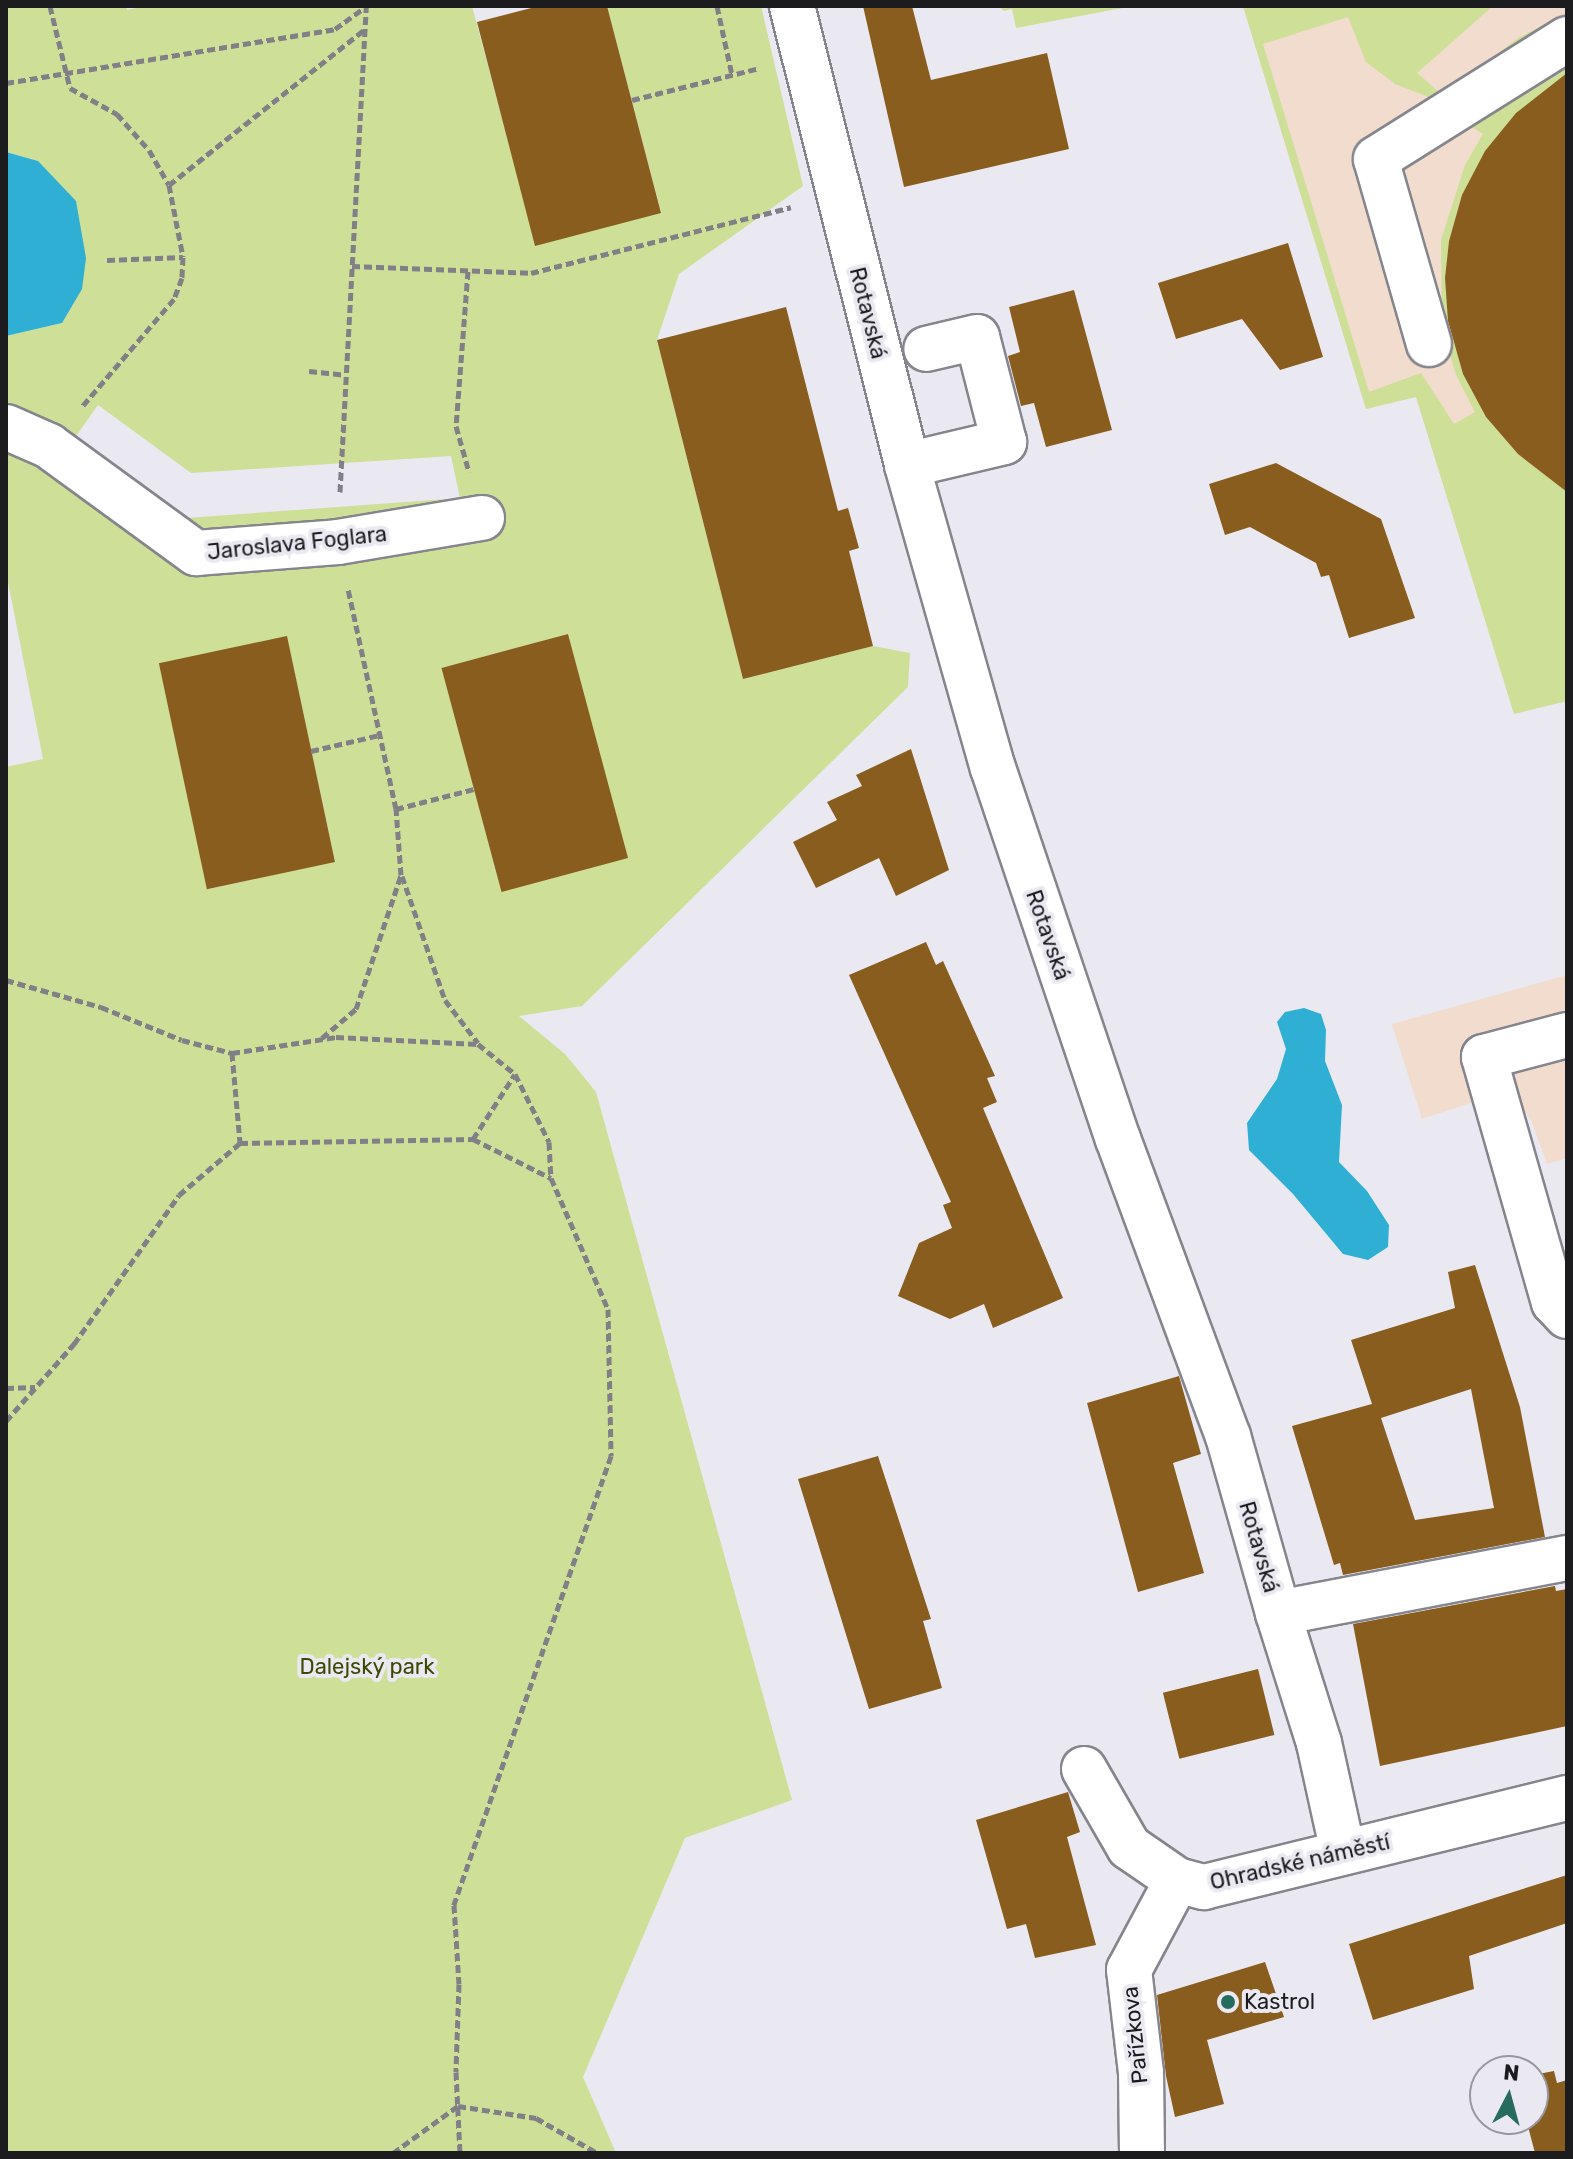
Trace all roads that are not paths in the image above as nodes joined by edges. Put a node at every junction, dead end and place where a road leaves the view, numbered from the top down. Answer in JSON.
{"nodes":[{"id":1,"x":792,"y":6,"type":"edge"},
{"id":2,"x":1567,"y":39,"type":"edge"},
{"id":3,"x":1429,"y":344,"type":"dead end"},
{"id":4,"x":926,"y":349,"type":"dead end"},
{"id":5,"x":6,"y":427,"type":"edge"},
{"id":6,"x":907,"y":465,"type":"junction"},
{"id":7,"x":482,"y":518,"type":"road end"},
{"id":8,"x":1567,"y":1035,"type":"edge"},
{"id":9,"x":1567,"y":1316,"type":"edge"},
{"id":10,"x":1567,"y":1558,"type":"edge"},
{"id":11,"x":1278,"y":1613,"type":"junction"},
{"id":12,"x":1084,"y":1769,"type":"dead end"},
{"id":13,"x":1567,"y":1798,"type":"edge"},
{"id":14,"x":1343,"y":1852,"type":"junction"},
{"id":15,"x":1177,"y":1880,"type":"junction"},
{"id":16,"x":1142,"y":2153,"type":"edge"}],
"edges":[{"from":1,"to":6,"type":"street","name":"Rotavská"},
{"from":2,"to":3,"type":"street"},
{"from":4,"to":6,"type":"street"},
{"from":5,"to":7,"type":"street","name":"Jaroslava Foglara"},
{"from":6,"to":11,"type":"street","name":"Rotavská"},
{"from":8,"to":9,"type":"street"},
{"from":10,"to":11,"type":"street"},
{"from":11,"to":14,"type":"street","name":"Rotavská"},
{"from":12,"to":15,"type":"street","name":"Ohradské náměstí"},
{"from":13,"to":14,"type":"street","name":"Ohradské náměstí"},
{"from":14,"to":15,"type":"street","name":"Ohradské náměstí"},
{"from":15,"to":16,"type":"street","name":"Pařízkova"}]}
